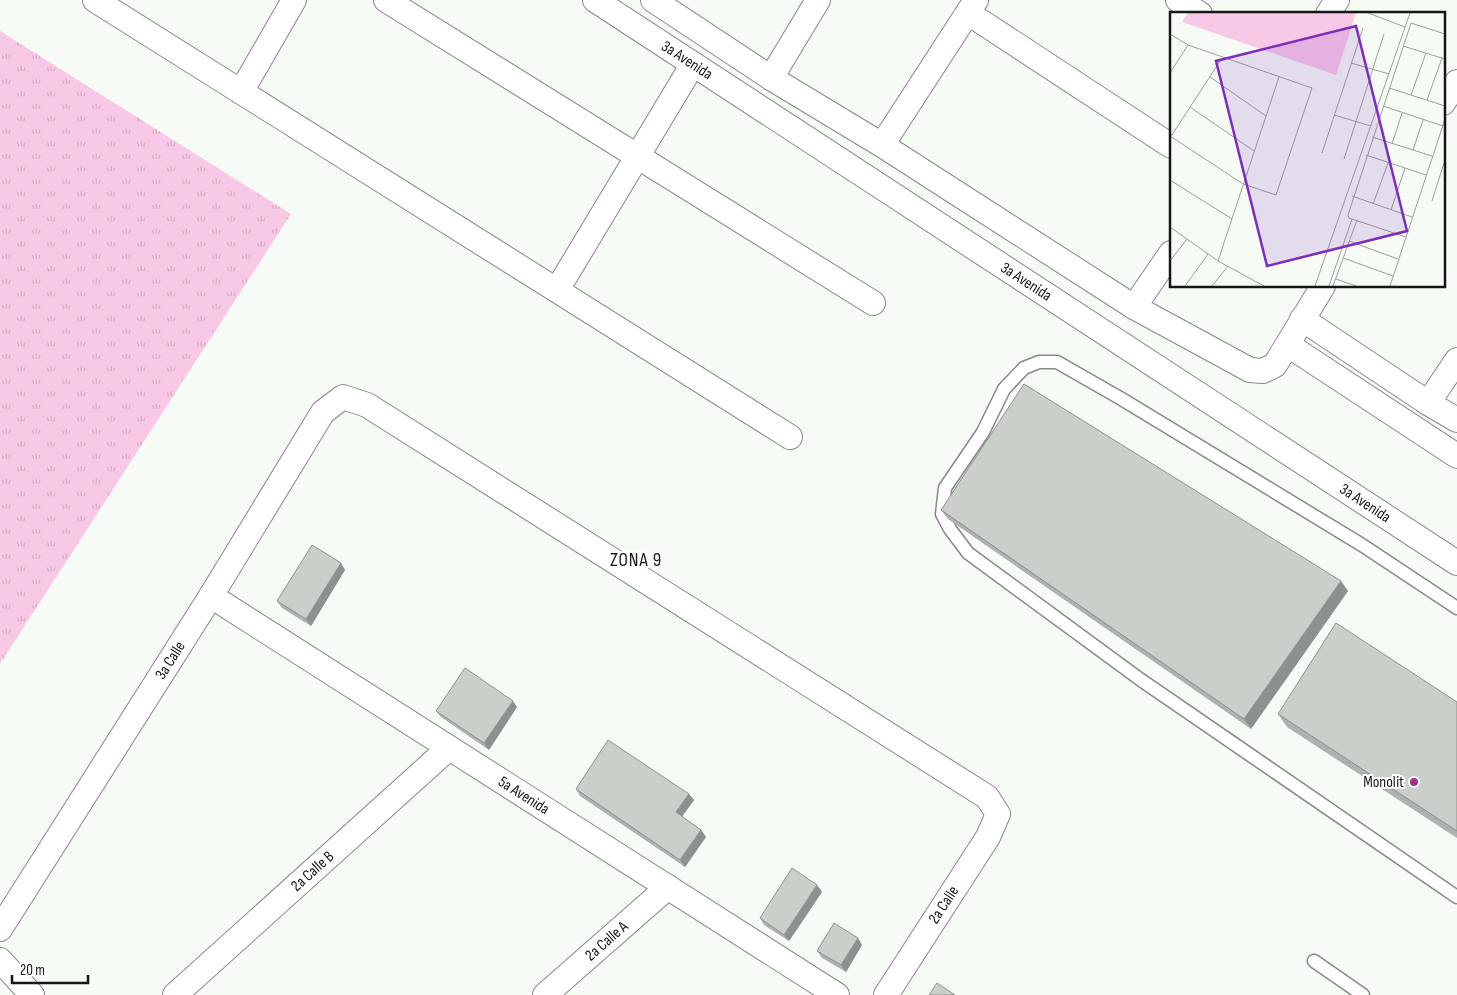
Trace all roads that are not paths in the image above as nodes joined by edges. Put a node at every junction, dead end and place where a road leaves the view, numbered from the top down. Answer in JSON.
{"nodes":[{"id":1,"x":94,"y":0,"type":"edge"},
{"id":2,"x":294,"y":0,"type":"edge"},
{"id":3,"x":386,"y":0,"type":"edge"},
{"id":4,"x":595,"y":0,"type":"edge"},
{"id":5,"x":653,"y":0,"type":"edge"},
{"id":6,"x":818,"y":0,"type":"edge"},
{"id":7,"x":1178,"y":0,"type":"edge"},
{"id":8,"x":1337,"y":0,"type":"edge"},
{"id":9,"x":972,"y":7,"type":"edge"},
{"id":10,"x":1197,"y":12,"type":"edge"},
{"id":11,"x":1329,"y":12,"type":"edge"},
{"id":12,"x":693,"y":64,"type":"junction"},
{"id":13,"x":771,"y":78,"type":"junction"},
{"id":14,"x":1457,"y":82,"type":"edge"},
{"id":15,"x":241,"y":92,"type":"junction"},
{"id":16,"x":1444,"y":102,"type":"edge"},
{"id":17,"x":882,"y":144,"type":"junction"},
{"id":18,"x":1170,"y":145,"type":"edge"},
{"id":19,"x":637,"y":156,"type":"junction"},
{"id":20,"x":1170,"y":254,"type":"edge"},
{"id":21,"x":1322,"y":288,"type":"edge"},
{"id":22,"x":557,"y":290,"type":"junction"},
{"id":23,"x":873,"y":303,"type":"dead end"},
{"id":24,"x":1134,"y":307,"type":"junction"},
{"id":25,"x":1302,"y":319,"type":"junction"},
{"id":26,"x":1288,"y":345,"type":"junction"},
{"id":27,"x":1457,"y":360,"type":"edge"},
{"id":28,"x":1428,"y":403,"type":"junction"},
{"id":29,"x":1457,"y":420,"type":"edge"},
{"id":30,"x":790,"y":436,"type":"dead end"},
{"id":31,"x":1457,"y":456,"type":"edge"},
{"id":32,"x":1457,"y":563,"type":"edge"},
{"id":33,"x":211,"y":596,"type":"junction"},
{"id":34,"x":1457,"y":608,"type":"edge"},
{"id":35,"x":449,"y":748,"type":"junction"},
{"id":36,"x":998,"y":814,"type":"joint"},
{"id":37,"x":668,"y":887,"type":"junction"},
{"id":38,"x":1457,"y":897,"type":"edge"},
{"id":39,"x":0,"y":929,"type":"edge"},
{"id":40,"x":0,"y":960,"type":"edge"},
{"id":41,"x":1314,"y":961,"type":"dead end"},
{"id":42,"x":32,"y":995,"type":"edge"},
{"id":43,"x":175,"y":995,"type":"edge"},
{"id":44,"x":545,"y":995,"type":"edge"},
{"id":45,"x":837,"y":995,"type":"edge"},
{"id":46,"x":886,"y":995,"type":"edge"},
{"id":47,"x":1363,"y":995,"type":"edge"}],
"edges":[{"from":1,"to":15,"type":"street"},
{"from":2,"to":15,"type":"street"},
{"from":3,"to":19,"type":"street"},
{"from":4,"to":12,"type":"street","name":"3a Avenida"},
{"from":5,"to":13,"type":"street"},
{"from":6,"to":13,"type":"street"},
{"from":7,"to":10,"type":"street"},
{"from":8,"to":11,"type":"street"},
{"from":9,"to":17,"type":"street"},
{"from":9,"to":18,"type":"street"},
{"from":12,"to":19,"type":"street"},
{"from":12,"to":32,"type":"street","name":"3a Avenida"},
{"from":13,"to":17,"type":"street"},
{"from":14,"to":16,"type":"street"},
{"from":15,"to":22,"type":"street"},
{"from":17,"to":24,"type":"street"},
{"from":19,"to":22,"type":"street"},
{"from":19,"to":23,"type":"street"},
{"from":20,"to":24,"type":"street"},
{"from":21,"to":25,"type":"street"},
{"from":22,"to":30,"type":"street"},
{"from":24,"to":26,"type":"street"},
{"from":25,"to":26,"type":"street"},
{"from":25,"to":28,"type":"street"},
{"from":26,"to":31,"type":"street"},
{"from":27,"to":28,"type":"street"},
{"from":28,"to":29,"type":"street"},
{"from":33,"to":35,"type":"street","name":"5a Avenida"},
{"from":33,"to":36,"type":"street","name":"3a Calle"},
{"from":33,"to":39,"type":"street","name":"3a Calle"},
{"from":34,"to":38,"type":"lane"},
{"from":35,"to":37,"type":"street","name":"5a Avenida"},
{"from":35,"to":43,"type":"street","name":"2a Calle B"},
{"from":36,"to":46,"type":"street","name":"2a Calle"},
{"from":37,"to":44,"type":"street","name":"2a Calle A"},
{"from":37,"to":45,"type":"street","name":"5a Avenida"},
{"from":40,"to":42,"type":"street"},
{"from":41,"to":47,"type":"lane"}]}
